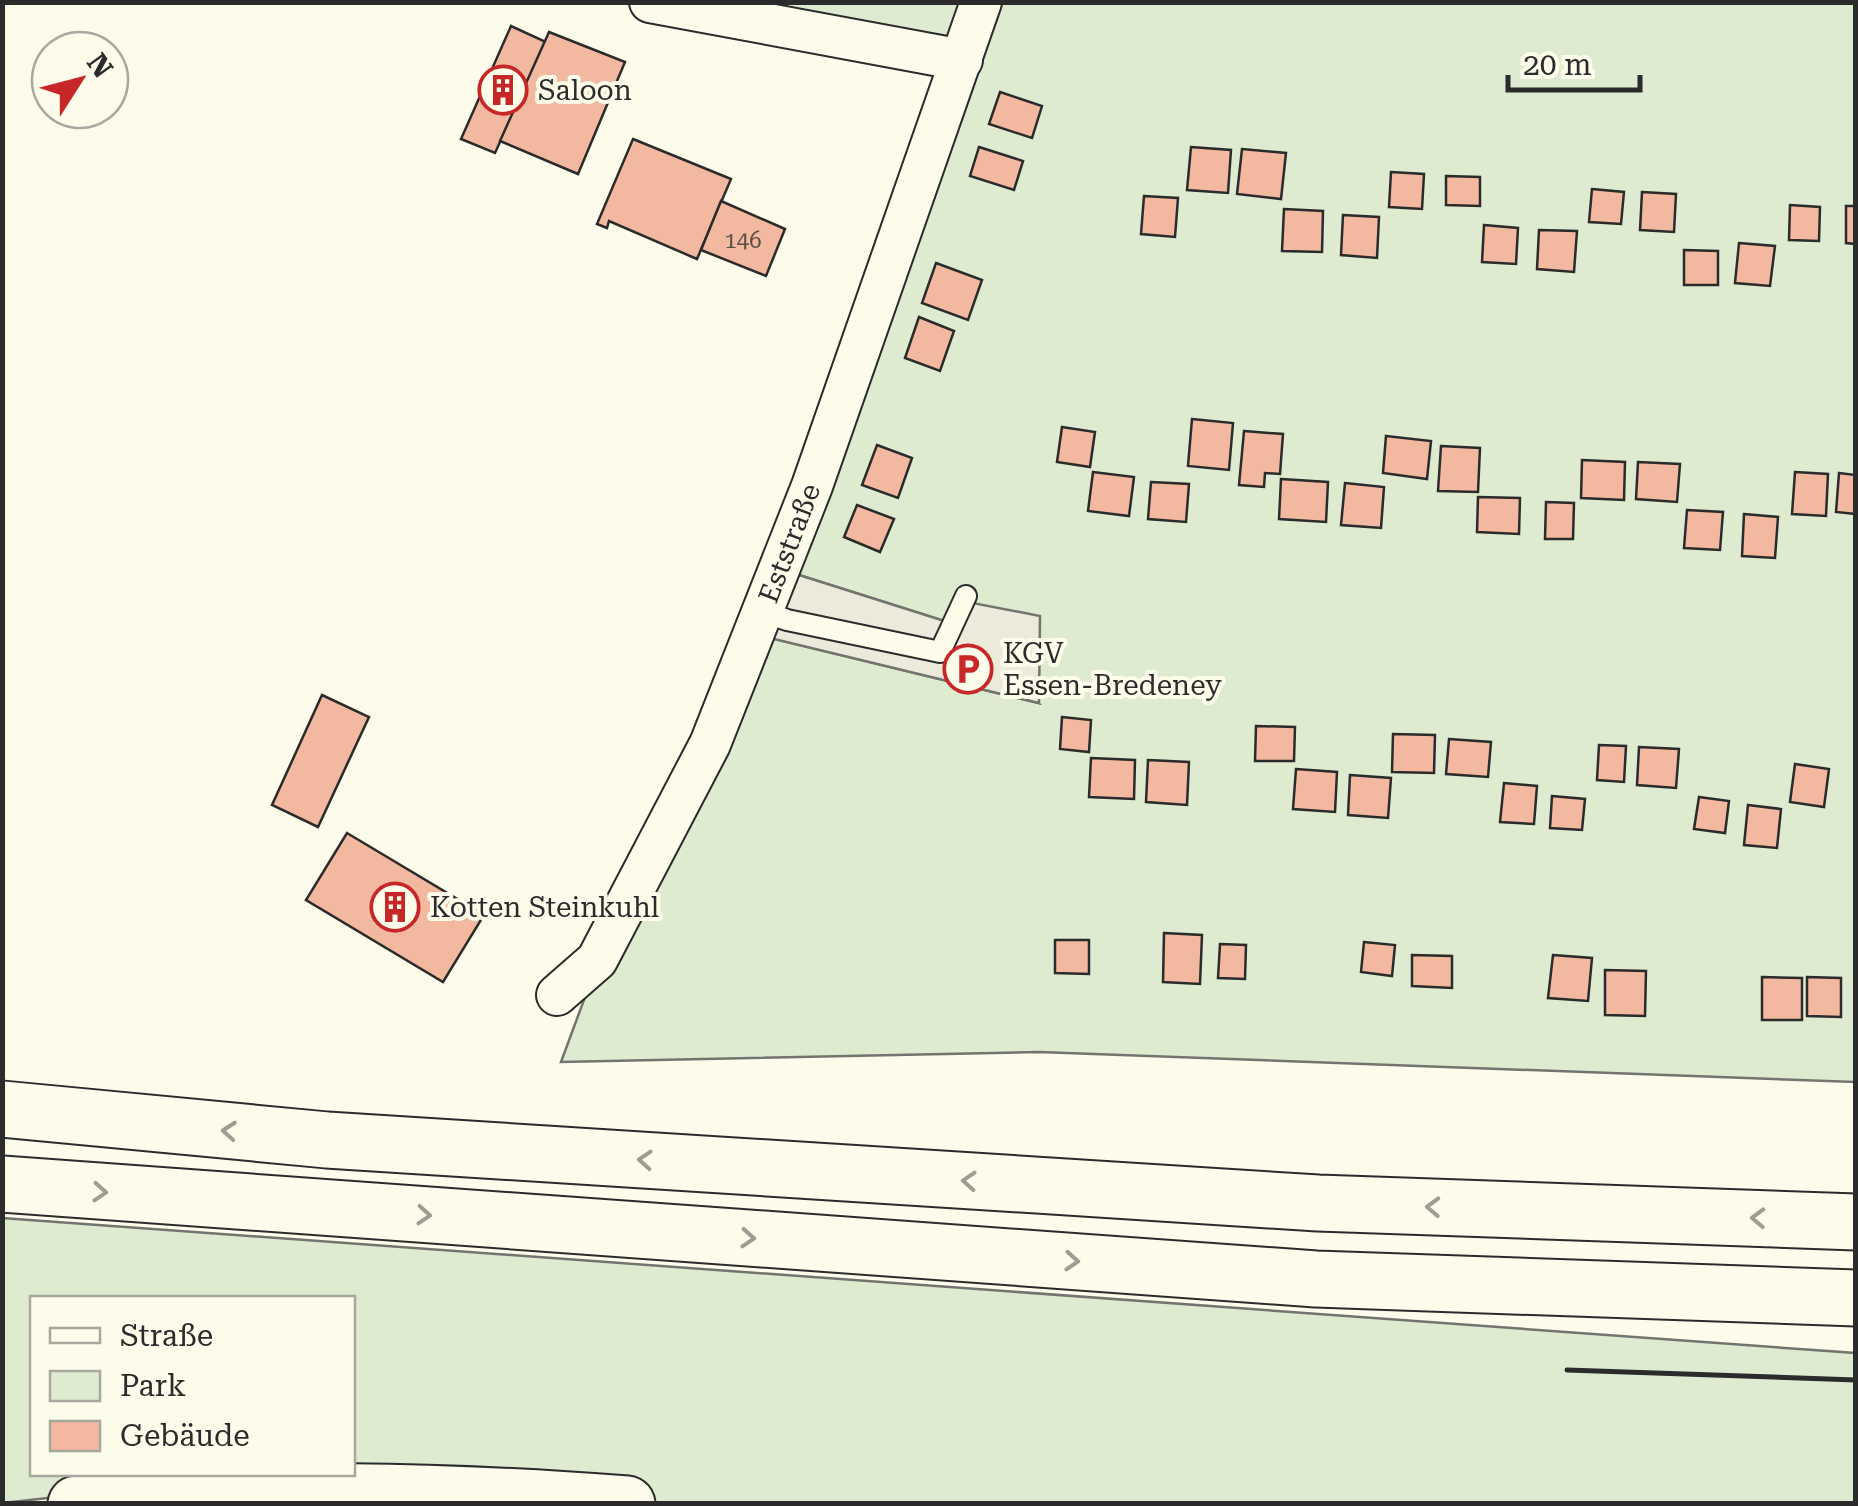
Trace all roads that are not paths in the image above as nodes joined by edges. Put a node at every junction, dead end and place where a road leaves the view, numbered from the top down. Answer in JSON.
{"nodes":[{"id":1,"x":650,"y":2,"type":"edge"},
{"id":2,"x":981,"y":2,"type":"edge"},
{"id":3,"x":962,"y":60,"type":"junction"},
{"id":4,"x":966,"y":596,"type":"dead end"},
{"id":5,"x":762,"y":612,"type":"junction"},
{"id":6,"x":556,"y":995,"type":"dead end"},
{"id":7,"x":2,"y":1109,"type":"edge"},
{"id":8,"x":2,"y":1184,"type":"edge"},
{"id":9,"x":1856,"y":1222,"type":"edge"},
{"id":10,"x":1856,"y":1298,"type":"edge"},
{"id":11,"x":195,"y":1498,"type":"edge"},
{"id":12,"x":76,"y":1504,"type":"edge"},
{"id":13,"x":627,"y":1504,"type":"edge"}],
"edges":[{"from":1,"to":3,"type":"street"},
{"from":2,"to":3,"type":"street","name":"Eststraße"},
{"from":3,"to":5,"type":"street","name":"Eststraße"},
{"from":4,"to":5,"type":"lane"},
{"from":5,"to":6,"type":"street","name":"Eststraße"},
{"from":9,"to":7,"type":"main road","one_way":true},
{"from":8,"to":10,"type":"main road","one_way":true},
{"from":11,"to":12,"type":"main road"},
{"from":11,"to":13,"type":"main road"}]}
